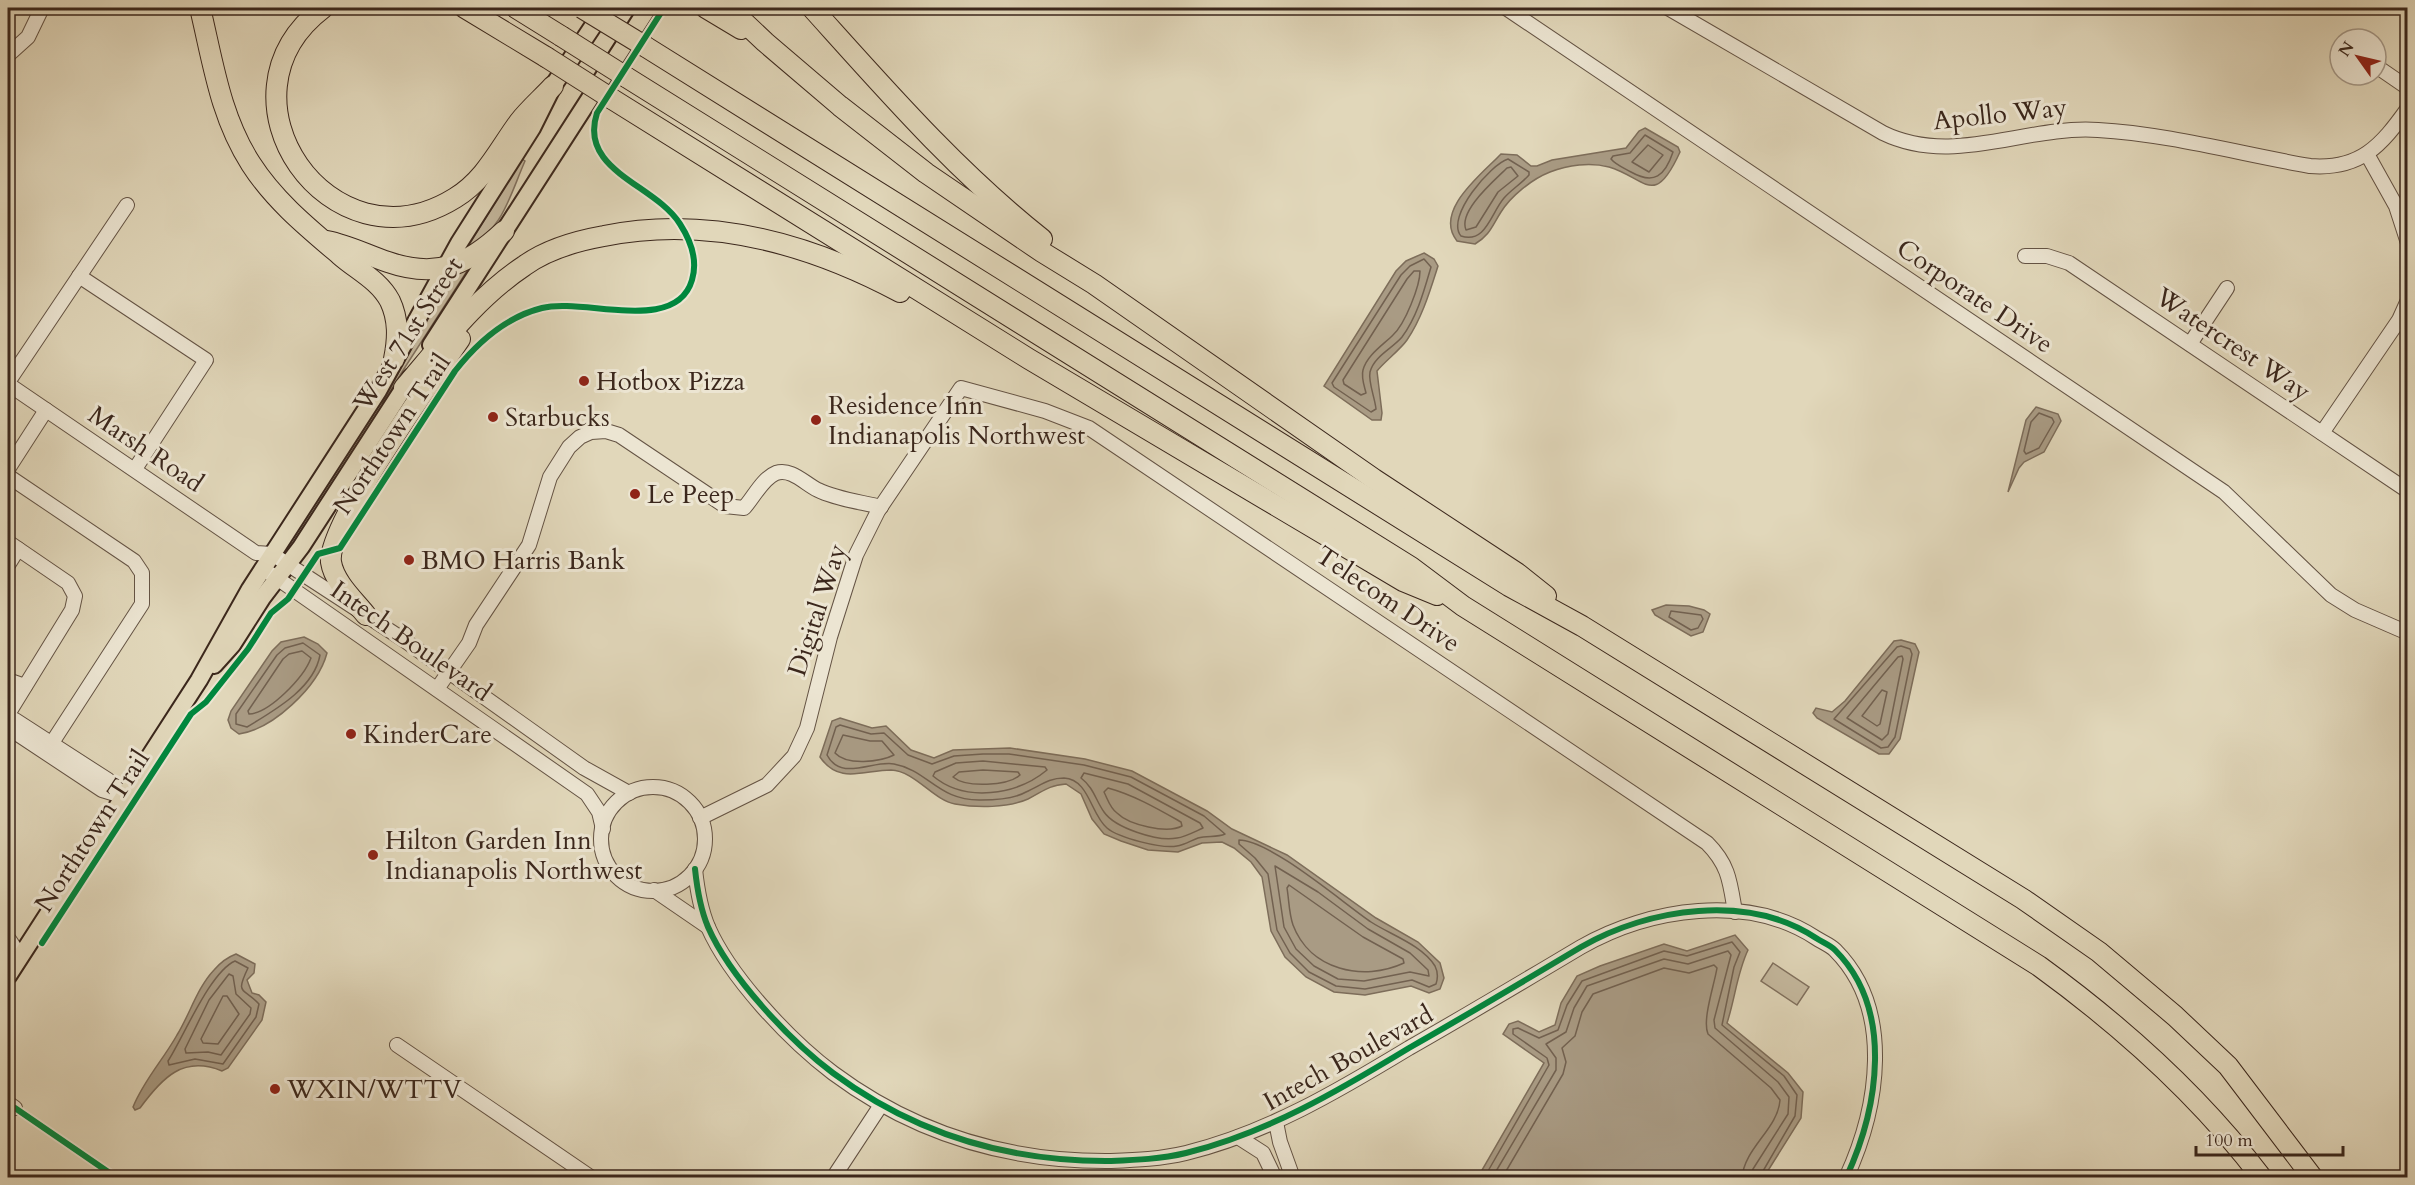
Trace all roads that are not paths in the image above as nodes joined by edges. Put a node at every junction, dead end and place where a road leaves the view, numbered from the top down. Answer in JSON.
{"nodes":[{"id":1,"x":42,"y":8,"type":"edge"},
{"id":2,"x":200,"y":8,"type":"edge"},
{"id":3,"x":323,"y":8,"type":"edge"},
{"id":4,"x":465,"y":8,"type":"edge"},
{"id":5,"x":516,"y":8,"type":"edge"},
{"id":6,"x":582,"y":8,"type":"edge"},
{"id":7,"x":605,"y":8,"type":"edge"},
{"id":8,"x":648,"y":8,"type":"edge"},
{"id":9,"x":706,"y":8,"type":"edge"},
{"id":10,"x":729,"y":8,"type":"edge"},
{"id":11,"x":812,"y":8,"type":"edge"},
{"id":12,"x":1506,"y":8,"type":"edge"},
{"id":13,"x":1668,"y":8,"type":"edge"},
{"id":14,"x":765,"y":42,"type":"junction"},
{"id":15,"x":8,"y":55,"type":"edge"},
{"id":16,"x":2388,"y":74,"type":"edge"},
{"id":17,"x":553,"y":86,"type":"junction"},
{"id":18,"x":2408,"y":88,"type":"edge"},
{"id":19,"x":2408,"y":108,"type":"edge"},
{"id":20,"x":2367,"y":154,"type":"junction"},
{"id":21,"x":127,"y":205,"type":"dead end"},
{"id":22,"x":504,"y":231,"type":"junction"},
{"id":23,"x":587,"y":239,"type":"junction"},
{"id":24,"x":327,"y":241,"type":"junction"},
{"id":25,"x":2408,"y":243,"type":"edge"},
{"id":26,"x":2025,"y":256,"type":"dead end"},
{"id":27,"x":446,"y":268,"type":"junction"},
{"id":28,"x":79,"y":276,"type":"junction"},
{"id":29,"x":1094,"y":284,"type":"junction"},
{"id":30,"x":2227,"y":288,"type":"dead end"},
{"id":31,"x":2407,"y":304,"type":"edge"},
{"id":32,"x":2190,"y":344,"type":"junction"},
{"id":33,"x":394,"y":359,"type":"junction"},
{"id":34,"x":1029,"y":359,"type":"junction"},
{"id":35,"x":8,"y":383,"type":"edge"},
{"id":36,"x":404,"y":388,"type":"junction"},
{"id":37,"x":961,"y":388,"type":"joint"},
{"id":38,"x":46,"y":410,"type":"junction"},
{"id":39,"x":2322,"y":433,"type":"junction"},
{"id":40,"x":135,"y":469,"type":"junction"},
{"id":41,"x":8,"y":470,"type":"edge"},
{"id":42,"x":8,"y":476,"type":"edge"},
{"id":43,"x":2408,"y":491,"type":"edge"},
{"id":44,"x":881,"y":507,"type":"junction"},
{"id":45,"x":13,"y":545,"type":"edge"},
{"id":46,"x":264,"y":559,"type":"junction"},
{"id":47,"x":8,"y":565,"type":"edge"},
{"id":48,"x":282,"y":571,"type":"junction"},
{"id":49,"x":1463,"y":606,"type":"junction"},
{"id":50,"x":366,"y":615,"type":"junction"},
{"id":51,"x":1582,"y":626,"type":"junction"},
{"id":52,"x":2408,"y":633,"type":"edge"},
{"id":53,"x":449,"y":673,"type":"junction"},
{"id":54,"x":8,"y":680,"type":"edge"},
{"id":55,"x":200,"y":680,"type":"junction"},
{"id":56,"x":25,"y":686,"type":"junction"},
{"id":57,"x":437,"y":689,"type":"junction"},
{"id":58,"x":8,"y":714,"type":"edge"},
{"id":59,"x":8,"y":719,"type":"edge"},
{"id":60,"x":8,"y":724,"type":"edge"},
{"id":61,"x":49,"y":748,"type":"junction"},
{"id":62,"x":629,"y":793,"type":"junction"},
{"id":63,"x":124,"y":796,"type":"junction"},
{"id":64,"x":700,"y":818,"type":"junction"},
{"id":65,"x":603,"y":829,"type":"junction"},
{"id":66,"x":694,"y":869,"type":"junction"},
{"id":67,"x":654,"y":890,"type":"junction"},
{"id":68,"x":1735,"y":912,"type":"junction"},
{"id":69,"x":708,"y":927,"type":"junction"},
{"id":70,"x":8,"y":938,"type":"edge"},
{"id":71,"x":14,"y":955,"type":"edge"},
{"id":72,"x":8,"y":976,"type":"edge"},
{"id":73,"x":397,"y":1045,"type":"dead end"},
{"id":74,"x":881,"y":1105,"type":"junction"},
{"id":75,"x":1276,"y":1122,"type":"junction"},
{"id":76,"x":1238,"y":1137,"type":"junction"},
{"id":77,"x":592,"y":1178,"type":"edge"},
{"id":78,"x":833,"y":1178,"type":"edge"},
{"id":79,"x":1275,"y":1178,"type":"edge"},
{"id":80,"x":1293,"y":1178,"type":"edge"},
{"id":81,"x":1846,"y":1178,"type":"edge"},
{"id":82,"x":2262,"y":1178,"type":"edge"},
{"id":83,"x":2313,"y":1178,"type":"edge"}],
"edges":[{"from":1,"to":15,"type":"street"},
{"from":2,"to":24,"type":"highway"},
{"from":3,"to":17,"type":"highway"},
{"from":4,"to":34,"type":"highway","bridge":true},
{"from":5,"to":49,"type":"highway","bridge":true},
{"from":6,"to":51,"type":"highway","bridge":true},
{"from":7,"to":17,"type":"main road","name":"West 71st Street"},
{"from":8,"to":22,"type":"main road","name":"West 71st Street"},
{"from":9,"to":14,"type":"highway"},
{"from":10,"to":14,"type":"highway"},
{"from":11,"to":29,"type":"highway"},
{"from":12,"to":52,"type":"street","name":"Corporate Drive"},
{"from":13,"to":20,"type":"street","name":"Apollo Way"},
{"from":14,"to":29,"type":"highway"},
{"from":16,"to":18,"type":"street"},
{"from":17,"to":27,"type":"main road","name":"West 71st Street"},
{"from":19,"to":20,"type":"street"},
{"from":20,"to":25,"type":"street"},
{"from":21,"to":28,"type":"street"},
{"from":22,"to":27,"type":"highway"},
{"from":22,"to":36,"type":"main road","name":"West 71st Street"},
{"from":23,"to":34,"type":"highway"},
{"from":23,"to":36,"type":"highway"},
{"from":23,"to":50,"type":"highway"},
{"from":24,"to":27,"type":"highway"},
{"from":24,"to":33,"type":"highway"},
{"from":26,"to":32,"type":"street","name":"Watercrest Way"},
{"from":27,"to":33,"type":"main road","name":"West 71st Street"},
{"from":28,"to":35,"type":"street"},
{"from":28,"to":40,"type":"street"},
{"from":29,"to":51,"type":"highway"},
{"from":30,"to":32,"type":"street"},
{"from":31,"to":39,"type":"street"},
{"from":32,"to":39,"type":"street","name":"Watercrest Way"},
{"from":33,"to":46,"type":"main road","name":"West 71st Street"},
{"from":34,"to":49,"type":"highway"},
{"from":35,"to":38,"type":"street","name":"Marsh Road"},
{"from":36,"to":48,"type":"main road","name":"West 71st Street"},
{"from":37,"to":44,"type":"street","name":"Digital Way"},
{"from":37,"to":68,"type":"street","name":"Telecom Drive"},
{"from":38,"to":40,"type":"street","name":"Marsh Road"},
{"from":38,"to":41,"type":"street"},
{"from":39,"to":43,"type":"street","name":"Watercrest Way"},
{"from":40,"to":46,"type":"street","name":"Marsh Road"},
{"from":42,"to":61,"type":"street"},
{"from":44,"to":53,"type":"street"},
{"from":44,"to":64,"type":"street","name":"Digital Way"},
{"from":45,"to":47,"type":"street"},
{"from":45,"to":56,"type":"street"},
{"from":46,"to":48,"type":"street","name":"Intech Boulevard"},
{"from":46,"to":55,"type":"main road","name":"West 71st Street"},
{"from":48,"to":50,"type":"street","name":"Intech Boulevard"},
{"from":48,"to":55,"type":"main road","name":"West 71st Street"},
{"from":48,"to":57,"type":"street","name":"Intech Boulevard"},
{"from":49,"to":82,"type":"highway"},
{"from":50,"to":53,"type":"street","name":"Intech Boulevard"},
{"from":51,"to":83,"type":"highway"},
{"from":53,"to":57,"type":"street"},
{"from":53,"to":62,"type":"street","name":"Intech Boulevard"},
{"from":54,"to":56,"type":"street"},
{"from":55,"to":63,"type":"main road","name":"West 71st Street"},
{"from":56,"to":58,"type":"street"},
{"from":57,"to":65,"type":"street","name":"Intech Boulevard"},
{"from":59,"to":61,"type":"street"},
{"from":60,"to":61,"type":"street"},
{"from":61,"to":63,"type":"street"},
{"from":62,"to":64,"type":"street"},
{"from":62,"to":65,"type":"street"},
{"from":63,"to":71,"type":"main road","name":"West 71st Street"},
{"from":64,"to":66,"type":"street"},
{"from":65,"to":67,"type":"street"},
{"from":66,"to":67,"type":"street"},
{"from":66,"to":69,"type":"street","name":"Intech Boulevard"},
{"from":67,"to":69,"type":"street","name":"Intech Boulevard"},
{"from":68,"to":75,"type":"street","name":"Intech Boulevard"},
{"from":68,"to":81,"type":"street","name":"Intech Boulevard"},
{"from":69,"to":74,"type":"street","name":"Intech Boulevard"},
{"from":70,"to":71,"type":"street"},
{"from":71,"to":72,"type":"main road","name":"West 71st Street"},
{"from":73,"to":77,"type":"street"},
{"from":74,"to":76,"type":"street","name":"Intech Boulevard"},
{"from":74,"to":78,"type":"street"},
{"from":75,"to":76,"type":"street","name":"Intech Boulevard"},
{"from":75,"to":80,"type":"street"},
{"from":76,"to":79,"type":"street"}]}
